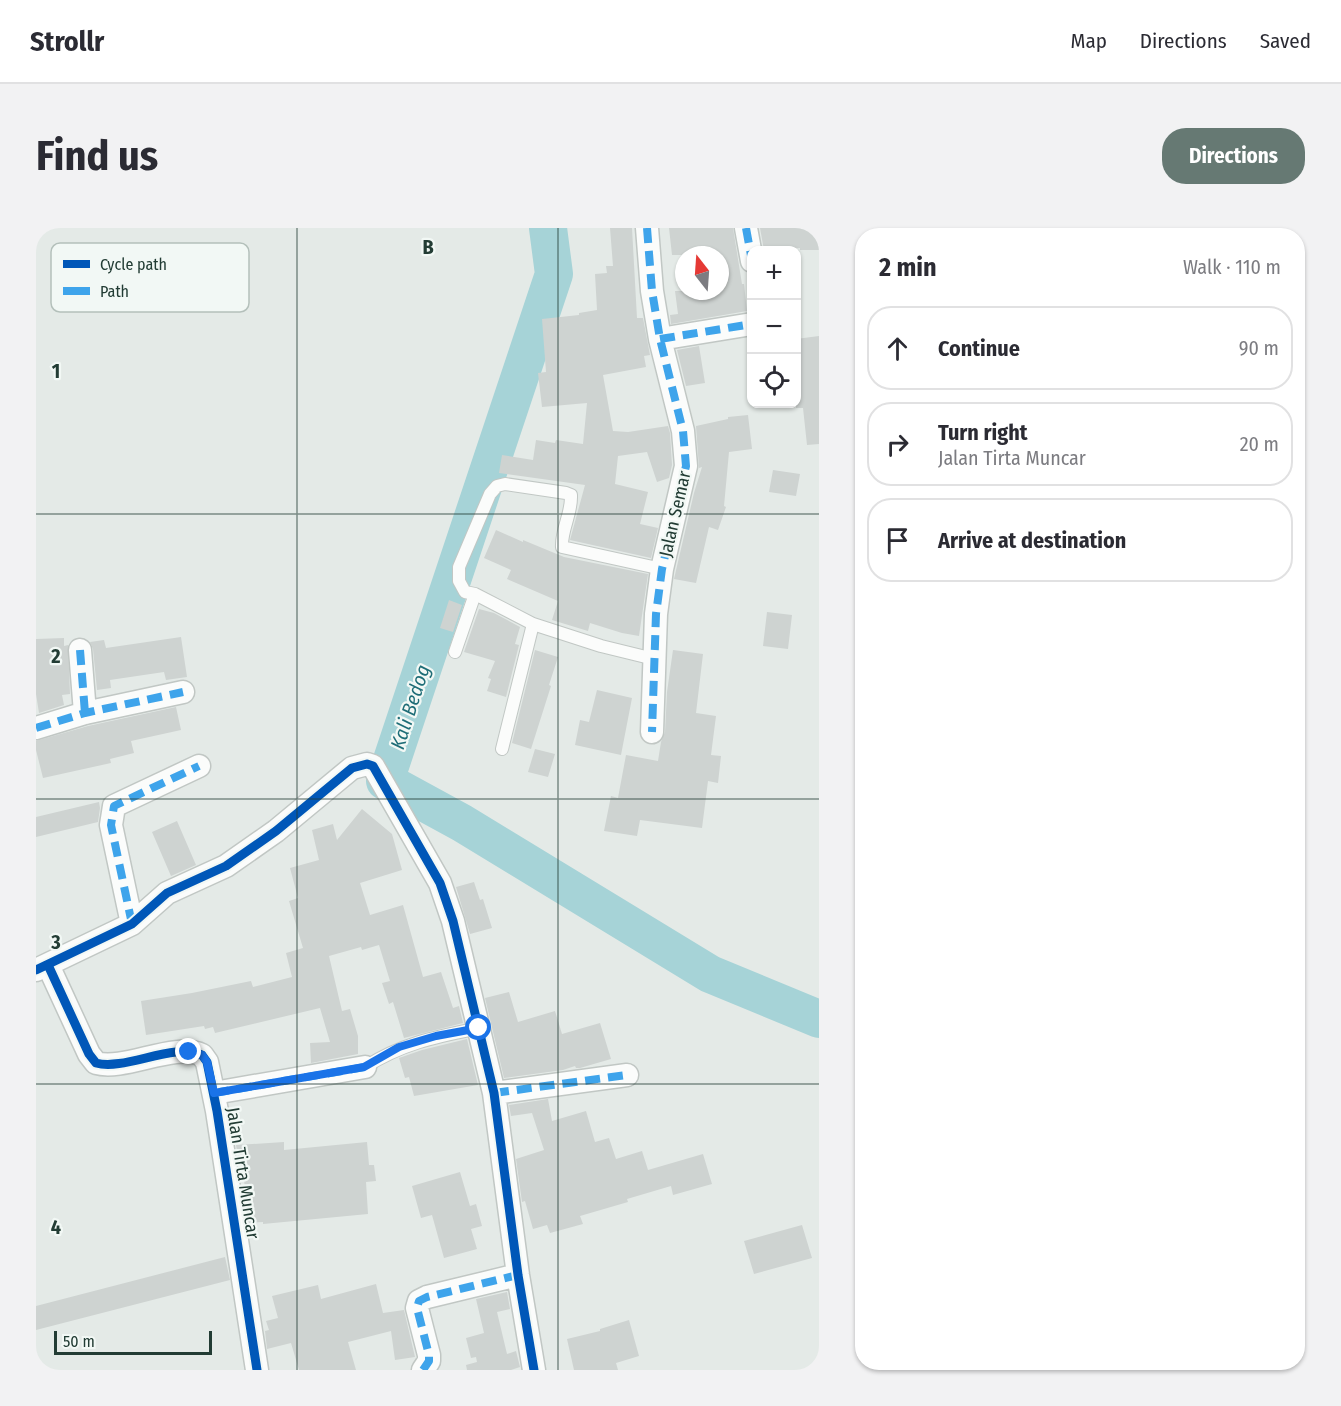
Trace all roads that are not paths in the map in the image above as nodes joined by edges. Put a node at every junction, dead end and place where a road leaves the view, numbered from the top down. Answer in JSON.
{"nodes":[{"id":1,"x":647,"y":228,"type":"edge"},
{"id":2,"x":746,"y":228,"type":"edge"},
{"id":3,"x":749,"y":246,"type":"edge"},
{"id":4,"x":747,"y":325,"type":"edge"},
{"id":5,"x":660,"y":339,"type":"junction"},
{"id":6,"x":662,"y":569,"type":"junction"},
{"id":7,"x":475,"y":594,"type":"junction"},
{"id":8,"x":533,"y":624,"type":"junction"},
{"id":9,"x":80,"y":650,"type":"dead end"},
{"id":10,"x":455,"y":652,"type":"dead end"},
{"id":11,"x":654,"y":659,"type":"junction"},
{"id":12,"x":183,"y":692,"type":"dead end"},
{"id":13,"x":85,"y":713,"type":"junction"},
{"id":14,"x":36,"y":728,"type":"edge"},
{"id":15,"x":652,"y":732,"type":"dead end"},
{"id":16,"x":502,"y":749,"type":"dead end"},
{"id":17,"x":199,"y":766,"type":"dead end"},
{"id":18,"x":132,"y":924,"type":"junction"},
{"id":19,"x":42,"y":967,"type":"edge"},
{"id":20,"x":479,"y":1028,"type":"junction"},
{"id":21,"x":364,"y":1067,"type":"joint"},
{"id":22,"x":627,"y":1074,"type":"dead end"},
{"id":23,"x":214,"y":1093,"type":"junction"},
{"id":24,"x":494,"y":1093,"type":"junction"},
{"id":25,"x":518,"y":1275,"type":"junction"},
{"id":26,"x":257,"y":1370,"type":"edge"},
{"id":27,"x":423,"y":1370,"type":"edge"},
{"id":28,"x":534,"y":1370,"type":"edge"}],
"edges":[{"from":1,"to":5,"type":"street","name":"Jalan Semar"},
{"from":2,"to":3,"type":"street"},
{"from":4,"to":5,"type":"street"},
{"from":5,"to":6,"type":"street","name":"Jalan Semar"},
{"from":6,"to":7,"type":"lane"},
{"from":6,"to":11,"type":"street","name":"Jalan Semar"},
{"from":7,"to":8,"type":"lane"},
{"from":7,"to":10,"type":"lane"},
{"from":8,"to":11,"type":"lane"},
{"from":8,"to":16,"type":"lane"},
{"from":9,"to":13,"type":"street"},
{"from":11,"to":15,"type":"street","name":"Jalan Semar"},
{"from":12,"to":13,"type":"street"},
{"from":13,"to":14,"type":"street"},
{"from":17,"to":18,"type":"street"},
{"from":18,"to":19,"type":"street"},
{"from":18,"to":20,"type":"street"},
{"from":19,"to":23,"type":"street","name":"Jalan Tirta Muncar"},
{"from":20,"to":21,"type":"lane"},
{"from":20,"to":24,"type":"street"},
{"from":21,"to":23,"type":"street"},
{"from":22,"to":24,"type":"street"},
{"from":23,"to":26,"type":"street","name":"Jalan Tirta Muncar"},
{"from":24,"to":25,"type":"street"},
{"from":25,"to":27,"type":"street"},
{"from":25,"to":28,"type":"street"}]}
